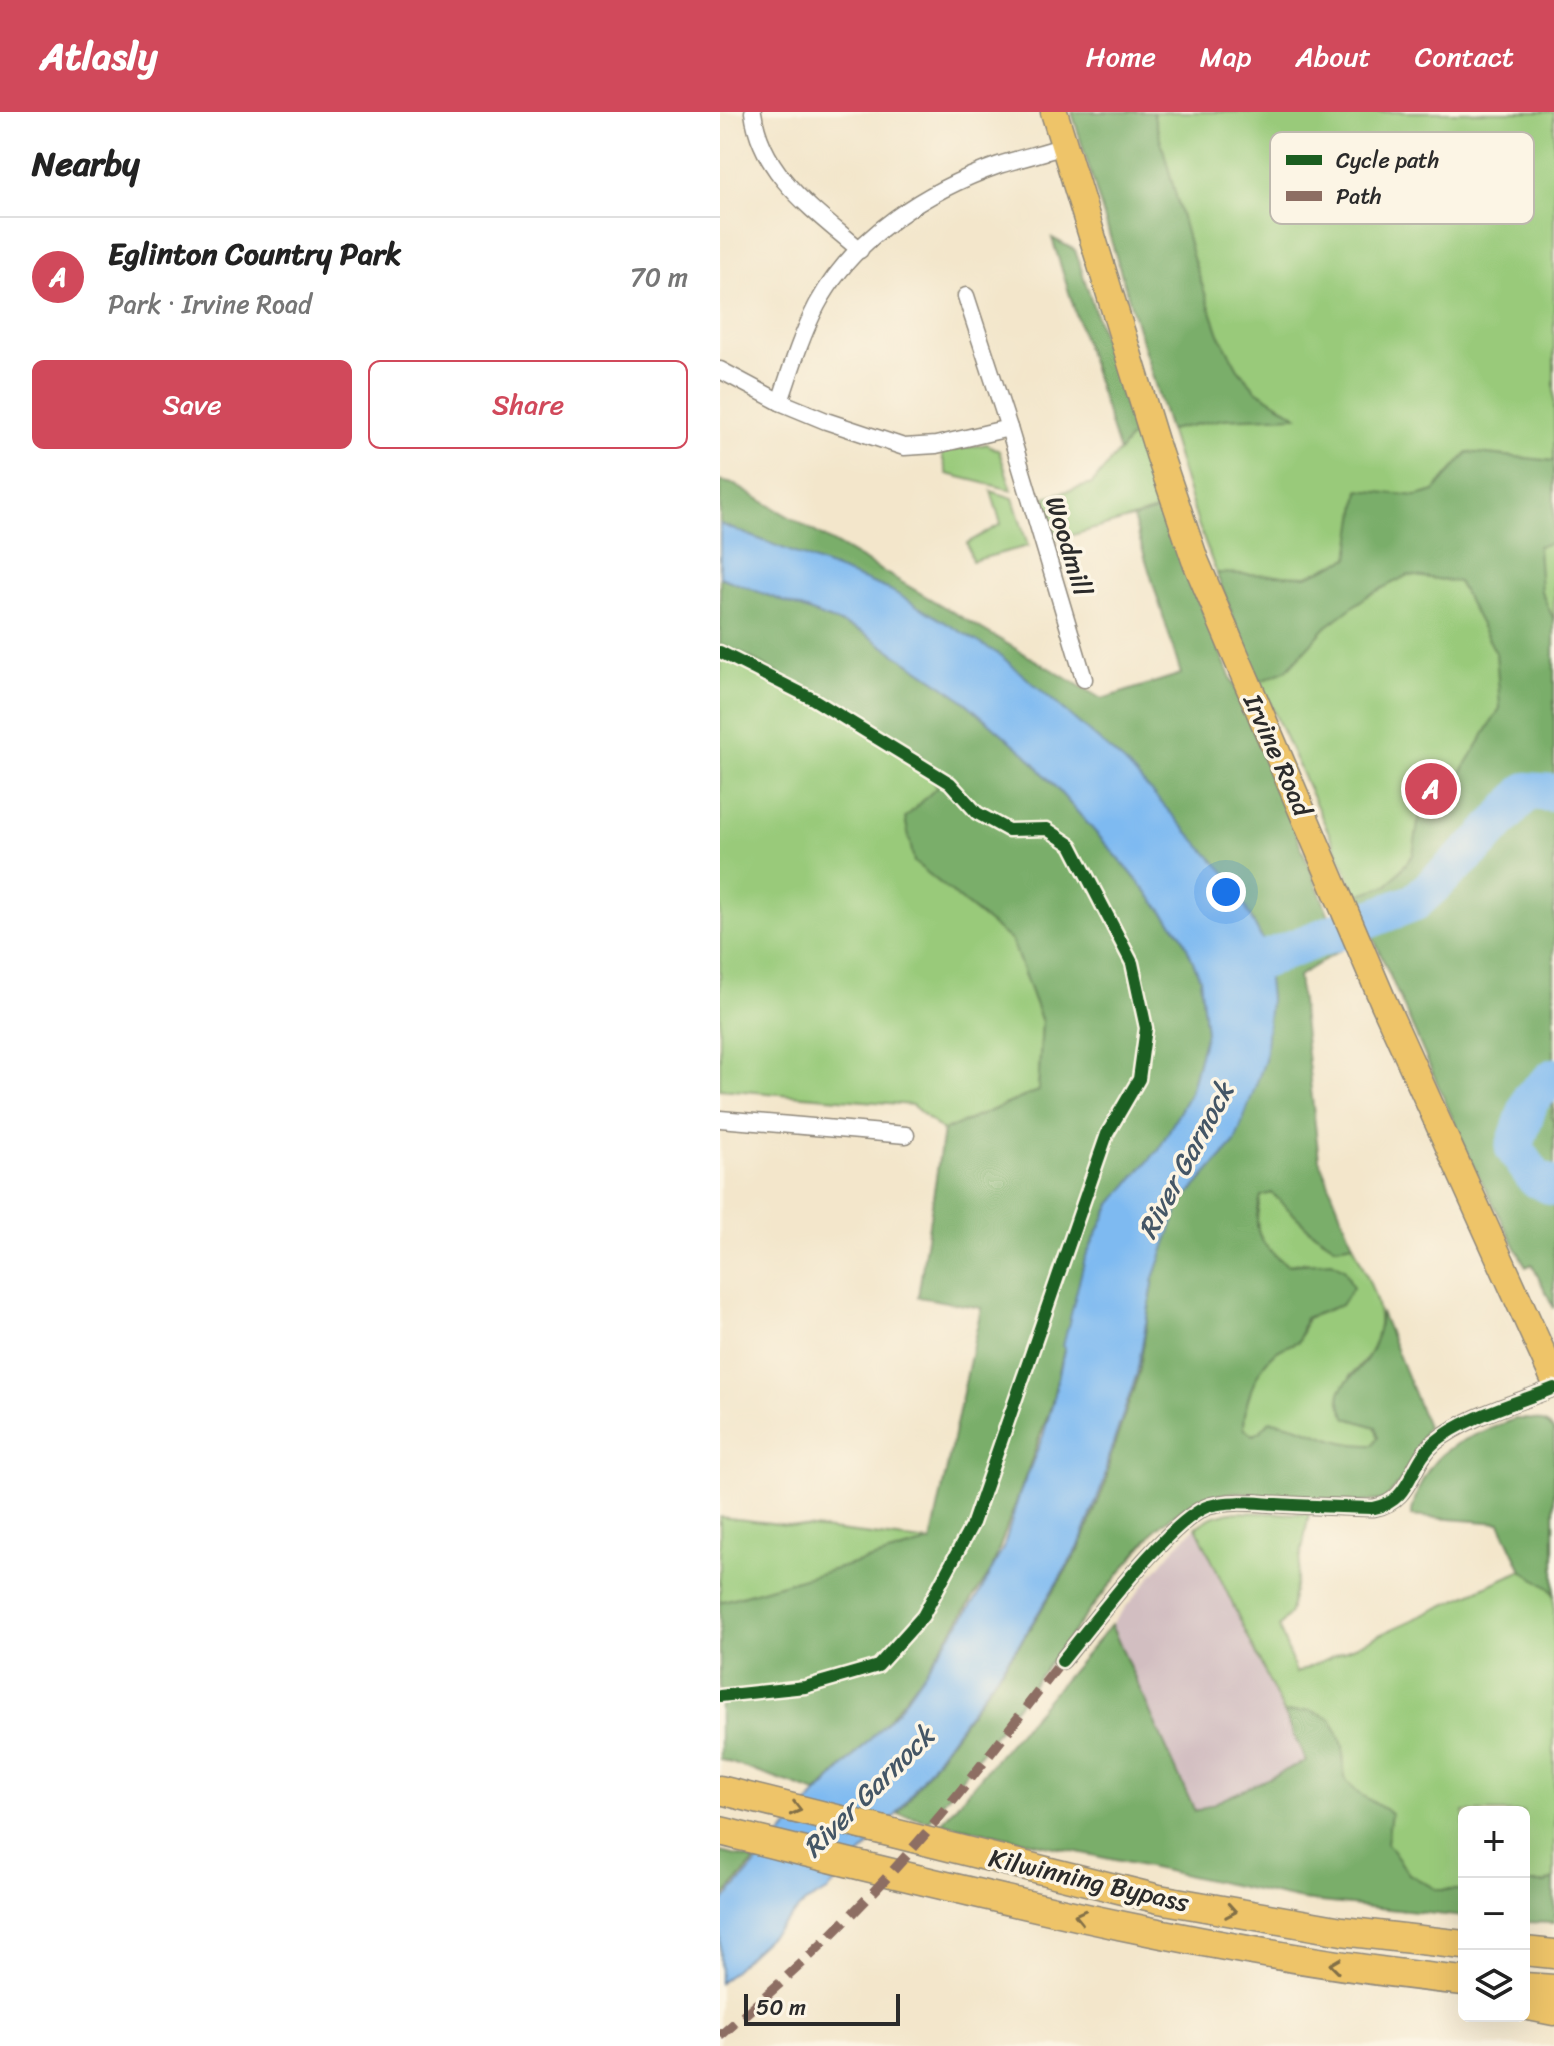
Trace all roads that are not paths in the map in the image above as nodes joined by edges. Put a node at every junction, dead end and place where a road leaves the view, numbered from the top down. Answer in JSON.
{"nodes":[{"id":1,"x":753,"y":112,"type":"edge"},
{"id":2,"x":1054,"y":112,"type":"edge"},
{"id":3,"x":1064,"y":146,"type":"junction"},
{"id":4,"x":860,"y":250,"type":"junction"},
{"id":5,"x":966,"y":296,"type":"dead end"},
{"id":6,"x":720,"y":370,"type":"edge"},
{"id":7,"x":780,"y":402,"type":"junction"},
{"id":8,"x":1009,"y":428,"type":"junction"},
{"id":9,"x":1084,"y":679,"type":"dead end"},
{"id":10,"x":720,"y":1119,"type":"edge"},
{"id":11,"x":906,"y":1135,"type":"dead end"},
{"id":12,"x":1527,"y":1320,"type":"junction"},
{"id":13,"x":1554,"y":1354,"type":"edge"},
{"id":14,"x":1554,"y":1379,"type":"edge"},
{"id":15,"x":1554,"y":1388,"type":"edge"},
{"id":16,"x":1062,"y":1661,"type":"dead end"},
{"id":17,"x":720,"y":1790,"type":"edge"},
{"id":18,"x":720,"y":1831,"type":"edge"},
{"id":19,"x":1458,"y":1944,"type":"edge"},
{"id":20,"x":1554,"y":1947,"type":"edge"},
{"id":21,"x":1530,"y":1949,"type":"edge"},
{"id":22,"x":1530,"y":1951,"type":"edge"},
{"id":23,"x":1554,"y":1954,"type":"edge"},
{"id":24,"x":1413,"y":1975,"type":"junction"},
{"id":25,"x":1458,"y":1980,"type":"edge"},
{"id":26,"x":1458,"y":1987,"type":"edge"},
{"id":27,"x":1530,"y":1987,"type":"edge"},
{"id":28,"x":1554,"y":1989,"type":"edge"},
{"id":29,"x":1530,"y":2006,"type":"edge"},
{"id":30,"x":1554,"y":2011,"type":"edge"}],
"edges":[{"from":1,"to":4,"type":"street"},
{"from":2,"to":3,"type":"main road","name":"Irvine Road"},
{"from":3,"to":4,"type":"street"},
{"from":3,"to":12,"type":"main road","name":"Irvine Road"},
{"from":4,"to":7,"type":"street"},
{"from":5,"to":8,"type":"street","name":"Woodmill"},
{"from":6,"to":7,"type":"street"},
{"from":7,"to":8,"type":"street"},
{"from":8,"to":9,"type":"street","name":"Woodmill"},
{"from":10,"to":11,"type":"street"},
{"from":12,"to":13,"type":"main road"},
{"from":12,"to":14,"type":"main road","name":"Irvine Road"},
{"from":15,"to":16,"type":"street"},
{"from":17,"to":19,"type":"highway","name":"Kilwinning Bypass","one_way":true},
{"from":24,"to":18,"type":"highway","name":"Kilwinning Bypass","one_way":true},
{"from":20,"to":21,"type":"highway"},
{"from":22,"to":23,"type":"highway"},
{"from":24,"to":25,"type":"highway","name":"Kilwinning Bypass"},
{"from":24,"to":26,"type":"highway"},
{"from":27,"to":28,"type":"highway"},
{"from":29,"to":30,"type":"highway"}]}
